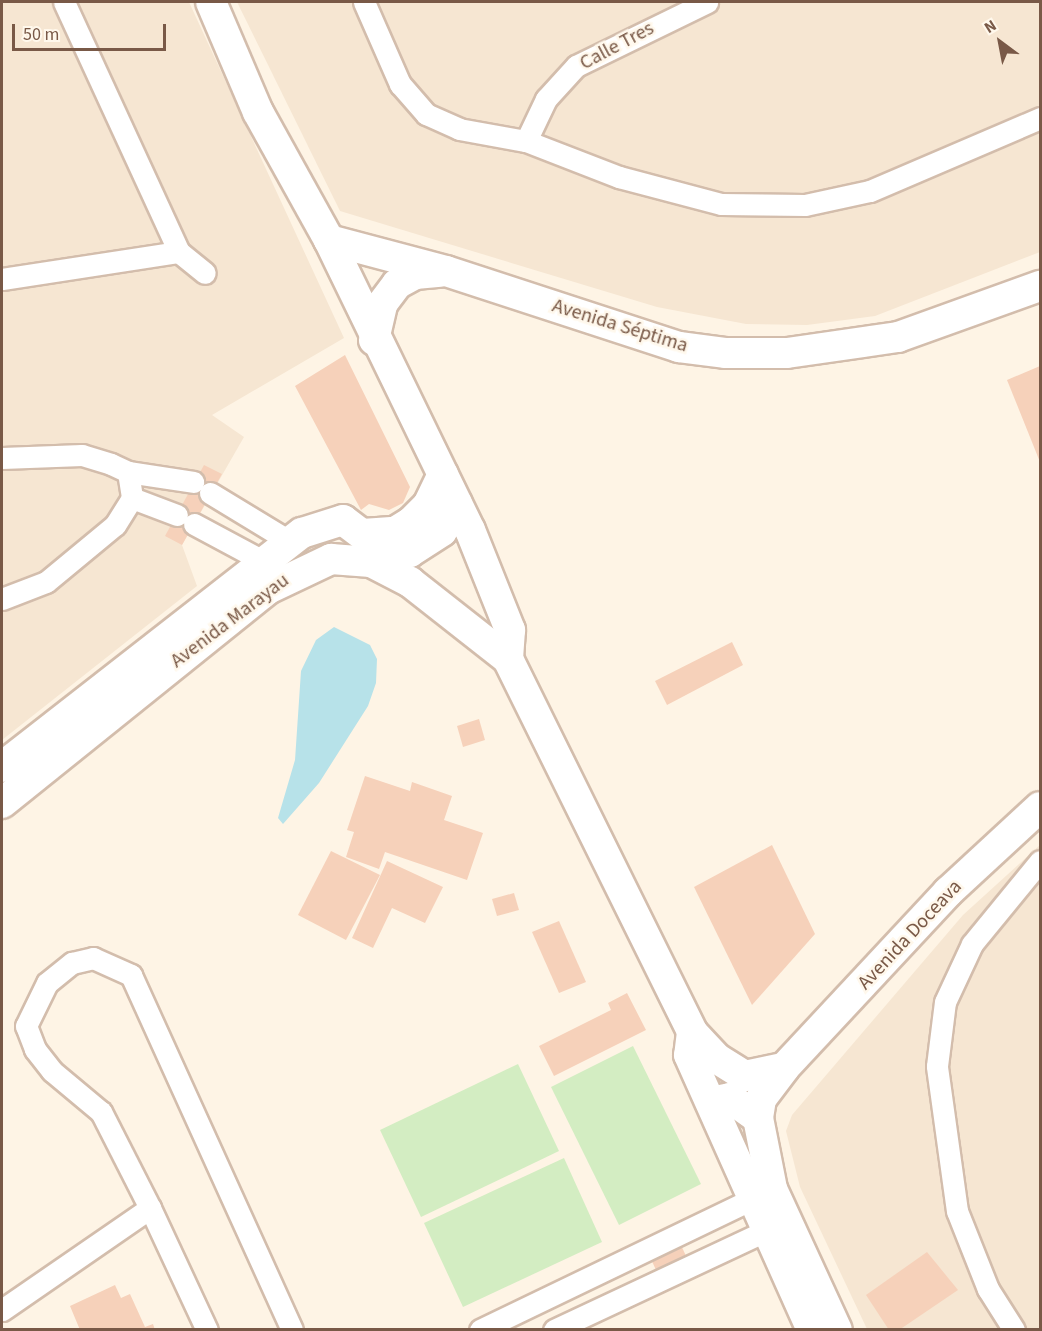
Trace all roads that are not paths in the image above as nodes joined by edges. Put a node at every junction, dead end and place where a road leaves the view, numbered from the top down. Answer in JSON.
{"nodes":[{"id":1,"x":64,"y":2,"type":"edge"},
{"id":2,"x":211,"y":2,"type":"edge"},
{"id":3,"x":364,"y":2,"type":"edge"},
{"id":4,"x":707,"y":2,"type":"edge"},
{"id":5,"x":1041,"y":118,"type":"edge"},
{"id":6,"x":526,"y":141,"type":"junction"},
{"id":7,"x":329,"y":240,"type":"junction"},
{"id":8,"x":179,"y":252,"type":"junction"},
{"id":9,"x":446,"y":271,"type":"junction"},
{"id":10,"x":205,"y":273,"type":"dead end"},
{"id":11,"x":2,"y":279,"type":"edge"},
{"id":12,"x":1041,"y":286,"type":"edge"},
{"id":13,"x":374,"y":340,"type":"junction"},
{"id":14,"x":2,"y":458,"type":"edge"},
{"id":15,"x":128,"y":472,"type":"junction"},
{"id":16,"x":443,"y":474,"type":"junction"},
{"id":17,"x":132,"y":498,"type":"junction"},
{"id":18,"x":457,"y":504,"type":"junction"},
{"id":19,"x":363,"y":534,"type":"junction"},
{"id":20,"x":289,"y":541,"type":"junction"},
{"id":21,"x":265,"y":562,"type":"junction"},
{"id":22,"x":2,"y":599,"type":"edge"},
{"id":23,"x":508,"y":659,"type":"junction"},
{"id":24,"x":2,"y":767,"type":"edge"},
{"id":25,"x":2,"y":803,"type":"edge"},
{"id":26,"x":1041,"y":807,"type":"edge"},
{"id":27,"x":1041,"y":861,"type":"edge"},
{"id":28,"x":692,"y":1032,"type":"junction"},
{"id":29,"x":784,"y":1068,"type":"junction"},
{"id":30,"x":711,"y":1102,"type":"junction"},
{"id":31,"x":758,"y":1118,"type":"junction"},
{"id":32,"x":752,"y":1199,"type":"junction"},
{"id":33,"x":150,"y":1208,"type":"junction"},
{"id":34,"x":766,"y":1230,"type":"junction"},
{"id":35,"x":2,"y":1310,"type":"edge"},
{"id":36,"x":207,"y":1329,"type":"edge"},
{"id":37,"x":292,"y":1329,"type":"edge"},
{"id":38,"x":480,"y":1329,"type":"edge"},
{"id":39,"x":554,"y":1329,"type":"edge"},
{"id":40,"x":812,"y":1329,"type":"edge"},
{"id":41,"x":837,"y":1329,"type":"edge"},
{"id":42,"x":1014,"y":1329,"type":"edge"}],
"edges":[{"from":1,"to":8,"type":"street"},
{"from":2,"to":7,"type":"main road"},
{"from":3,"to":6,"type":"street"},
{"from":4,"to":6,"type":"street","name":"Calle Tres"},
{"from":5,"to":6,"type":"street"},
{"from":7,"to":9,"type":"main road","name":"Avenida Séptima"},
{"from":7,"to":13,"type":"main road"},
{"from":8,"to":10,"type":"street"},
{"from":8,"to":11,"type":"street"},
{"from":9,"to":12,"type":"main road","name":"Avenida Séptima"},
{"from":9,"to":13,"type":"main road","name":"Avenida Séptima"},
{"from":13,"to":16,"type":"main road"},
{"from":14,"to":15,"type":"street"},
{"from":15,"to":17,"type":"street"},
{"from":15,"to":20,"type":"street"},
{"from":16,"to":18,"type":"main road"},
{"from":16,"to":19,"type":"main road"},
{"from":17,"to":21,"type":"street"},
{"from":17,"to":22,"type":"street"},
{"from":18,"to":19,"type":"main road","name":"Avenida Marayau"},
{"from":18,"to":23,"type":"main road"},
{"from":19,"to":20,"type":"main road","name":"Avenida Marayau"},
{"from":20,"to":21,"type":"main road","name":"Avenida Marayau"},
{"from":21,"to":24,"type":"main road","name":"Avenida Marayau"},
{"from":23,"to":25,"type":"main road","name":"Avenida Marayau"},
{"from":23,"to":28,"type":"main road"},
{"from":26,"to":29,"type":"main road","name":"Avenida Doceava"},
{"from":27,"to":42,"type":"street"},
{"from":28,"to":29,"type":"main road"},
{"from":28,"to":30,"type":"main road"},
{"from":29,"to":31,"type":"main road","name":"Avenida Doceava"},
{"from":30,"to":31,"type":"main road"},
{"from":30,"to":32,"type":"main road"},
{"from":31,"to":41,"type":"main road"},
{"from":32,"to":34,"type":"main road"},
{"from":32,"to":38,"type":"street"},
{"from":33,"to":35,"type":"street"},
{"from":33,"to":36,"type":"street"},
{"from":33,"to":37,"type":"street"},
{"from":34,"to":39,"type":"street"},
{"from":34,"to":40,"type":"main road"}]}
